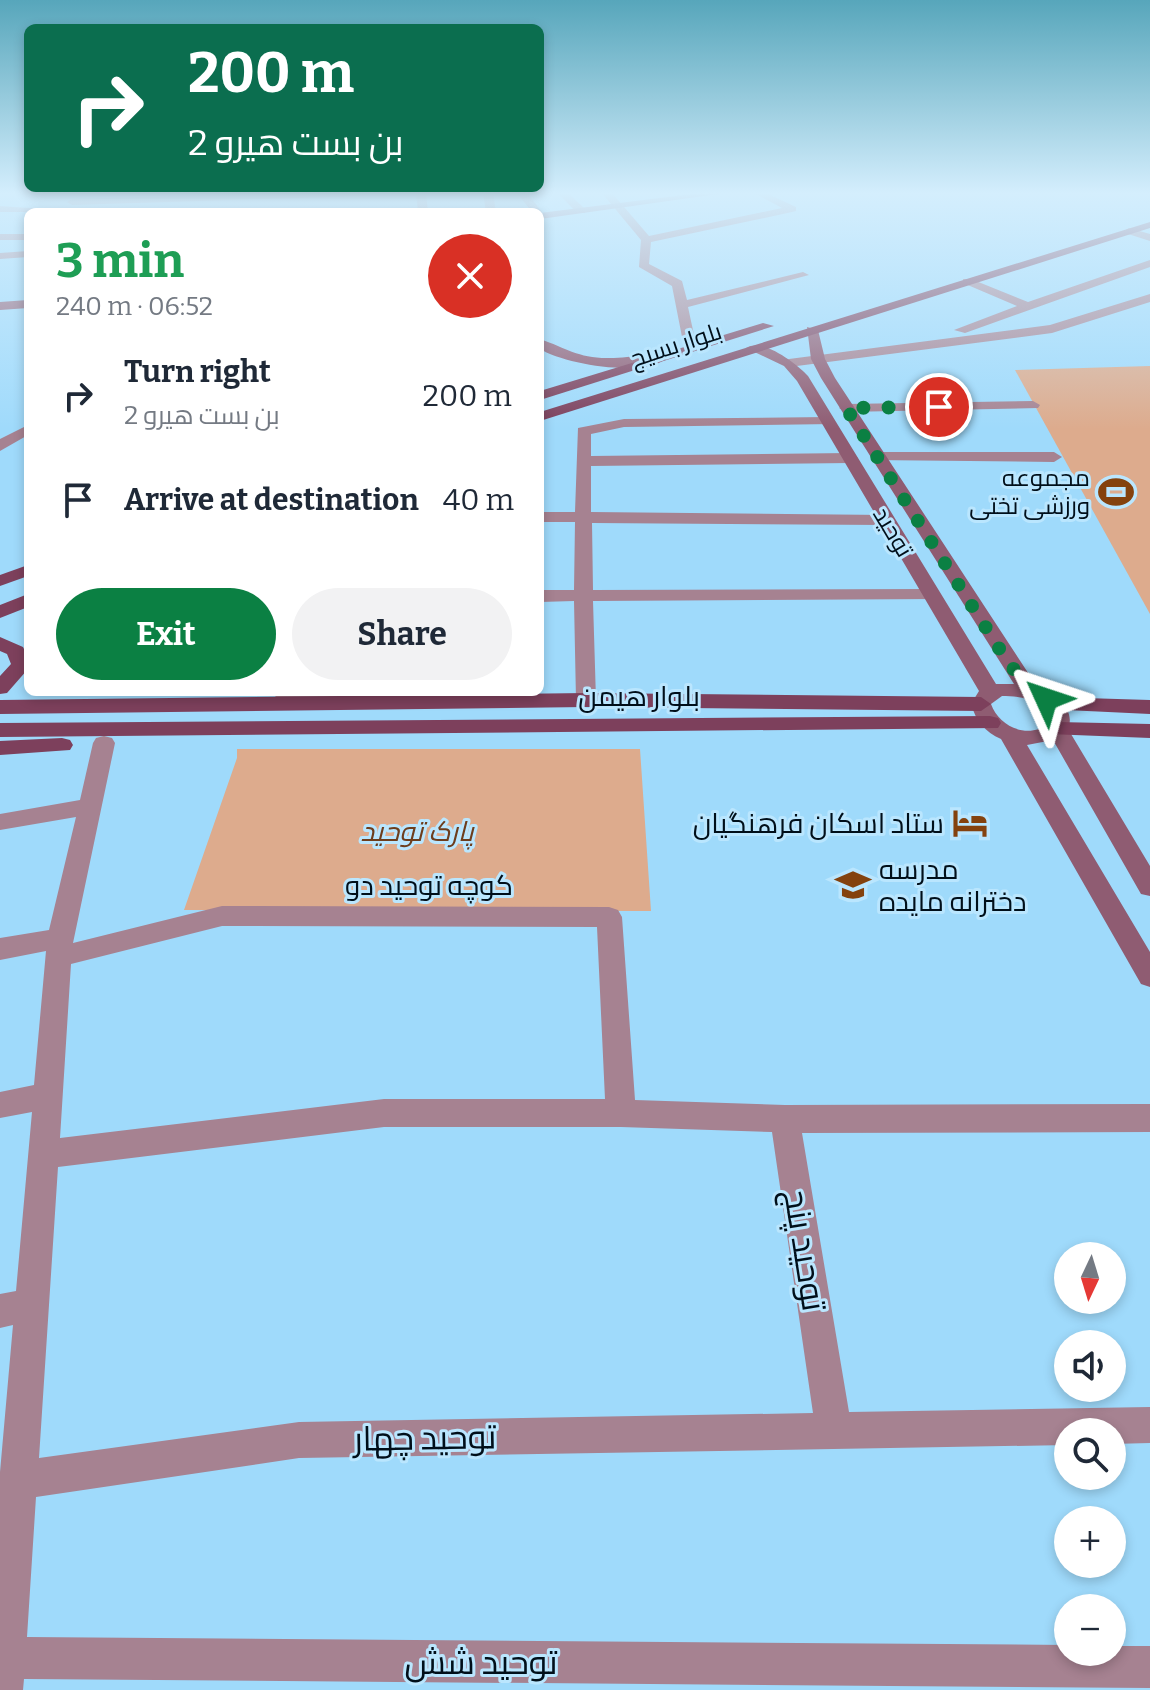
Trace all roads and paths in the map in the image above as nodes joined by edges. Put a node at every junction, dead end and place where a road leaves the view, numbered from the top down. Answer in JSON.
{"nodes":[{"id":1,"x":656,"y":272,"type":"edge"},
{"id":2,"x":953,"y":272,"type":"edge"},
{"id":3,"x":997,"y":272,"type":"edge"},
{"id":4,"x":1125,"y":272,"type":"edge"},
{"id":5,"x":803,"y":275,"type":"dead end"},
{"id":6,"x":943,"y":275,"type":"dead end"},
{"id":7,"x":967,"y":281,"type":"junction"},
{"id":8,"x":1150,"y":298,"type":"edge"},
{"id":9,"x":24,"y":304,"type":"edge"},
{"id":10,"x":680,"y":305,"type":"junction"},
{"id":11,"x":0,"y":306,"type":"edge"},
{"id":12,"x":1028,"y":306,"type":"junction"},
{"id":13,"x":779,"y":323,"type":"dead end"},
{"id":14,"x":812,"y":330,"type":"junction"},
{"id":15,"x":544,"y":345,"type":"edge"},
{"id":16,"x":915,"y":346,"type":"junction"},
{"id":17,"x":753,"y":348,"type":"junction"},
{"id":18,"x":690,"y":349,"type":"junction"},
{"id":19,"x":818,"y":359,"type":"junction"},
{"id":20,"x":657,"y":360,"type":"junction"},
{"id":21,"x":789,"y":363,"type":"junction"},
{"id":22,"x":544,"y":395,"type":"edge"},
{"id":23,"x":1033,"y":405,"type":"dead end"},
{"id":24,"x":846,"y":408,"type":"junction"},
{"id":25,"x":544,"y":416,"type":"edge"},
{"id":26,"x":828,"y":421,"type":"junction"},
{"id":27,"x":24,"y":431,"type":"edge"},
{"id":28,"x":2,"y":443,"type":"edge"},
{"id":29,"x":877,"y":457,"type":"junction"},
{"id":30,"x":1054,"y":457,"type":"dead end"},
{"id":31,"x":850,"y":458,"type":"junction"},
{"id":32,"x":583,"y":461,"type":"junction"},
{"id":33,"x":544,"y":517,"type":"edge"},
{"id":34,"x":585,"y":517,"type":"junction"},
{"id":35,"x":886,"y":520,"type":"junction"},
{"id":36,"x":24,"y":572,"type":"edge"},
{"id":37,"x":0,"y":581,"type":"edge"},
{"id":38,"x":930,"y":595,"type":"junction"},
{"id":39,"x":544,"y":596,"type":"edge"},
{"id":40,"x":582,"y":596,"type":"junction"},
{"id":41,"x":24,"y":602,"type":"edge"},
{"id":42,"x":0,"y":612,"type":"edge"},
{"id":43,"x":0,"y":643,"type":"edge"},
{"id":44,"x":1002,"y":653,"type":"junction"},
{"id":45,"x":970,"y":655,"type":"junction"},
{"id":46,"x":0,"y":688,"type":"edge"},
{"id":47,"x":1030,"y":692,"type":"junction"},
{"id":48,"x":380,"y":696,"type":"edge"},
{"id":49,"x":586,"y":700,"type":"junction"},
{"id":50,"x":461,"y":703,"type":"junction"},
{"id":51,"x":1052,"y":704,"type":"junction"},
{"id":52,"x":0,"y":707,"type":"edge"},
{"id":53,"x":1150,"y":707,"type":"edge"},
{"id":54,"x":993,"y":713,"type":"junction"},
{"id":55,"x":255,"y":728,"type":"junction"},
{"id":56,"x":1057,"y":729,"type":"junction"},
{"id":57,"x":0,"y":730,"type":"edge"},
{"id":58,"x":1150,"y":731,"type":"edge"},
{"id":59,"x":104,"y":743,"type":"junction"},
{"id":60,"x":0,"y":748,"type":"edge"},
{"id":61,"x":91,"y":806,"type":"junction"},
{"id":62,"x":0,"y":822,"type":"edge"},
{"id":63,"x":1150,"y":887,"type":"edge"},
{"id":64,"x":59,"y":947,"type":"junction"},
{"id":65,"x":0,"y":949,"type":"edge"},
{"id":66,"x":1150,"y":976,"type":"edge"},
{"id":67,"x":48,"y":1095,"type":"junction"},
{"id":68,"x":0,"y":1105,"type":"edge"},
{"id":69,"x":621,"y":1113,"type":"junction"},
{"id":70,"x":1150,"y":1118,"type":"edge"},
{"id":71,"x":785,"y":1119,"type":"junction"},
{"id":72,"x":44,"y":1154,"type":"junction"},
{"id":73,"x":16,"y":1307,"type":"edge"},
{"id":74,"x":1150,"y":1425,"type":"edge"},
{"id":75,"x":834,"y":1431,"type":"junction"},
{"id":76,"x":20,"y":1480,"type":"junction"},
{"id":77,"x":5,"y":1583,"type":"edge"},
{"id":78,"x":1150,"y":1667,"type":"edge"},
{"id":79,"x":3,"y":1674,"type":"edge"},
{"id":80,"x":1016,"y":1678,"type":"edge"}],
"edges":[{"from":1,"to":10,"type":"street"},
{"from":2,"to":6,"type":"main road"},
{"from":3,"to":7,"type":"main road","name":"بلوار بسیج"},
{"from":4,"to":12,"type":"street"},
{"from":5,"to":10,"type":"street"},
{"from":7,"to":12,"type":"street"},
{"from":7,"to":14,"type":"main road","name":"بلوار بسیج"},
{"from":8,"to":16,"type":"street"},
{"from":9,"to":11,"type":"street"},
{"from":10,"to":18,"type":"street"},
{"from":12,"to":16,"type":"street"},
{"from":13,"to":18,"type":"main road","name":"بلوار بسیج"},
{"from":14,"to":17,"type":"main road","name":"بلوار بسیج"},
{"from":14,"to":19,"type":"street","name":"توحید"},
{"from":15,"to":20,"type":"street"},
{"from":16,"to":19,"type":"street"},
{"from":17,"to":21,"type":"street"},
{"from":17,"to":25,"type":"main road","name":"بلوار بسیج"},
{"from":18,"to":20,"type":"main road","name":"بلوار بسیج"},
{"from":19,"to":21,"type":"street"},
{"from":19,"to":24,"type":"street","name":"توحید"},
{"from":20,"to":22,"type":"main road","name":"بلوار بسیج"},
{"from":21,"to":26,"type":"street","name":"توحید"},
{"from":23,"to":24,"type":"street"},
{"from":24,"to":29,"type":"street","name":"توحید"},
{"from":26,"to":31,"type":"street","name":"توحید"},
{"from":26,"to":32,"type":"street"},
{"from":27,"to":28,"type":"street"},
{"from":29,"to":30,"type":"street"},
{"from":29,"to":44,"type":"street","name":"توحید"},
{"from":31,"to":32,"type":"street"},
{"from":31,"to":35,"type":"street","name":"توحید"},
{"from":32,"to":34,"type":"street"},
{"from":33,"to":34,"type":"street"},
{"from":34,"to":35,"type":"street"},
{"from":34,"to":40,"type":"street"},
{"from":35,"to":38,"type":"street","name":"توحید"},
{"from":36,"to":37,"type":"main road"},
{"from":38,"to":40,"type":"street"},
{"from":38,"to":45,"type":"street","name":"توحید"},
{"from":39,"to":40,"type":"street"},
{"from":40,"to":49,"type":"street"},
{"from":41,"to":42,"type":"main road"},
{"from":43,"to":46,"type":"main road"},
{"from":44,"to":45,"type":"street"},
{"from":44,"to":47,"type":"street","name":"توحید"},
{"from":45,"to":54,"type":"street","name":"توحید"},
{"from":47,"to":51,"type":"street"},
{"from":47,"to":54,"type":"street"},
{"from":48,"to":50,"type":"street"},
{"from":49,"to":50,"type":"main road","name":"بلوار هیمن"},
{"from":49,"to":54,"type":"main road","name":"بلوار هیمن"},
{"from":50,"to":52,"type":"main road","name":"بلوار هیمن"},
{"from":51,"to":53,"type":"main road"},
{"from":51,"to":56,"type":"street"},
{"from":54,"to":55,"type":"main road","name":"بلوار هیمن"},
{"from":54,"to":56,"type":"street"},
{"from":54,"to":66,"type":"street","name":"توحید"},
{"from":55,"to":57,"type":"main road","name":"بلوار هیمن"},
{"from":55,"to":59,"type":"main road"},
{"from":56,"to":58,"type":"main road"},
{"from":56,"to":63,"type":"street"},
{"from":59,"to":60,"type":"main road"},
{"from":59,"to":61,"type":"street"},
{"from":61,"to":62,"type":"street"},
{"from":61,"to":64,"type":"street"},
{"from":64,"to":65,"type":"street"},
{"from":64,"to":67,"type":"street"},
{"from":64,"to":69,"type":"street","name":"کوچه توحید دو"},
{"from":67,"to":68,"type":"street"},
{"from":67,"to":72,"type":"street"},
{"from":69,"to":71,"type":"street"},
{"from":69,"to":72,"type":"street"},
{"from":70,"to":71,"type":"street"},
{"from":71,"to":75,"type":"street","name":"توحید پنج"},
{"from":72,"to":73,"type":"street"},
{"from":73,"to":76,"type":"street"},
{"from":74,"to":75,"type":"street"},
{"from":75,"to":76,"type":"street","name":"توحید چهار"},
{"from":76,"to":77,"type":"street"},
{"from":77,"to":79,"type":"street"},
{"from":78,"to":80,"type":"street","name":"توحید شش"},
{"from":79,"to":80,"type":"street","name":"توحید شش"}]}
